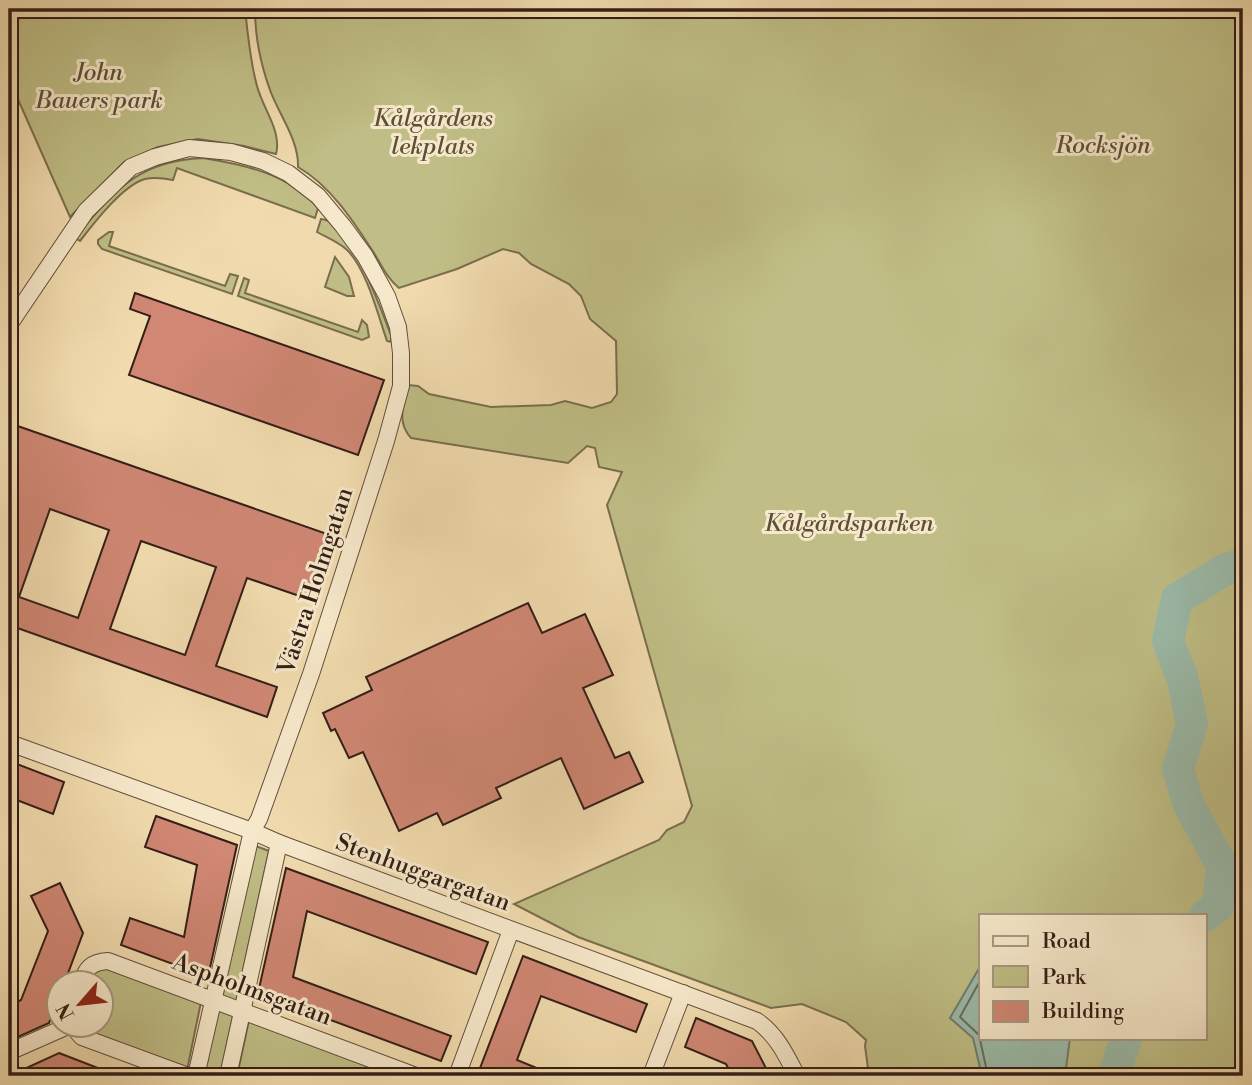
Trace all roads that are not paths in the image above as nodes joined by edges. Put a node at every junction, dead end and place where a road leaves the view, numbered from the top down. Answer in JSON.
{"nodes":[{"id":1,"x":9,"y":325,"type":"edge"},
{"id":2,"x":9,"y":745,"type":"edge"},
{"id":3,"x":255,"y":825,"type":"junction"},
{"id":4,"x":278,"y":843,"type":"junction"},
{"id":5,"x":511,"y":929,"type":"junction"},
{"id":6,"x":86,"y":970,"type":"edge"},
{"id":7,"x":683,"y":993,"type":"junction"},
{"id":8,"x":213,"y":1000,"type":"junction"},
{"id":9,"x":242,"y":1011,"type":"junction"},
{"id":10,"x":46,"y":1036,"type":"edge"},
{"id":11,"x":90,"y":1040,"type":"edge"},
{"id":12,"x":9,"y":1052,"type":"edge"},
{"id":13,"x":188,"y":1076,"type":"edge"},
{"id":14,"x":196,"y":1076,"type":"edge"},
{"id":15,"x":228,"y":1076,"type":"edge"},
{"id":16,"x":416,"y":1076,"type":"edge"},
{"id":17,"x":457,"y":1076,"type":"edge"},
{"id":18,"x":651,"y":1076,"type":"edge"},
{"id":19,"x":797,"y":1076,"type":"edge"}],
"edges":[{"from":1,"to":3,"type":"street","name":"Västra Holmgatan"},
{"from":2,"to":3,"type":"street","name":"Stenhuggargatan"},
{"from":3,"to":4,"type":"street","name":"Stenhuggargatan"},
{"from":3,"to":8,"type":"street","name":"Västra Holmgatan"},
{"from":4,"to":5,"type":"street","name":"Stenhuggargatan"},
{"from":4,"to":9,"type":"street"},
{"from":5,"to":7,"type":"street","name":"Stenhuggargatan"},
{"from":5,"to":17,"type":"street"},
{"from":6,"to":8,"type":"street","name":"Aspholmsgatan"},
{"from":7,"to":18,"type":"street"},
{"from":7,"to":19,"type":"street","name":"Stenhuggargatan"},
{"from":8,"to":9,"type":"street","name":"Aspholmsgatan"},
{"from":8,"to":14,"type":"street","name":"Västra Holmgatan"},
{"from":9,"to":15,"type":"street"},
{"from":9,"to":16,"type":"street","name":"Aspholmsgatan"},
{"from":10,"to":12,"type":"street"},
{"from":11,"to":13,"type":"street"}]}
